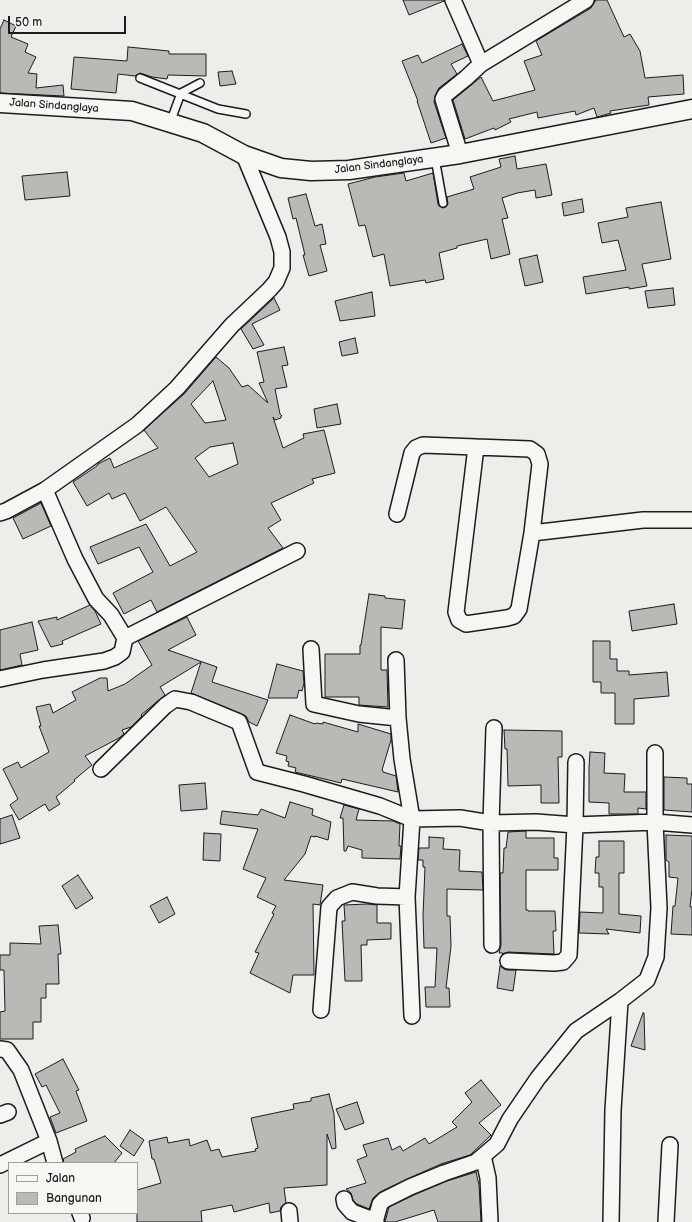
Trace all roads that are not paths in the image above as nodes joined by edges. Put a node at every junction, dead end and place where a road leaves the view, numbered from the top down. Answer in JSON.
{"nodes":[{"id":1,"x":452,"y":0,"type":"edge"},
{"id":2,"x":586,"y":0,"type":"edge"},
{"id":3,"x":481,"y":64,"type":"junction"},
{"id":4,"x":140,"y":78,"type":"dead end"},
{"id":5,"x":200,"y":83,"type":"dead end"},
{"id":6,"x":181,"y":93,"type":"junction"},
{"id":7,"x":0,"y":103,"type":"edge"},
{"id":8,"x":692,"y":109,"type":"edge"},
{"id":9,"x":246,"y":114,"type":"dead end"},
{"id":10,"x":170,"y":122,"type":"junction"},
{"id":11,"x":460,"y":154,"type":"junction"},
{"id":12,"x":244,"y":155,"type":"junction"},
{"id":13,"x":435,"y":158,"type":"junction"},
{"id":14,"x":443,"y":203,"type":"dead end"},
{"id":15,"x":476,"y":447,"type":"junction"},
{"id":16,"x":45,"y":490,"type":"junction"},
{"id":17,"x":0,"y":512,"type":"edge"},
{"id":18,"x":397,"y":514,"type":"dead end"},
{"id":19,"x":692,"y":520,"type":"edge"},
{"id":20,"x":532,"y":533,"type":"junction"},
{"id":21,"x":297,"y":551,"type":"dead end"},
{"id":22,"x":125,"y":638,"type":"junction"},
{"id":23,"x":312,"y":649,"type":"dead end"},
{"id":24,"x":396,"y":660,"type":"dead end"},
{"id":25,"x":0,"y":679,"type":"edge"},
{"id":26,"x":398,"y":718,"type":"junction"},
{"id":27,"x":494,"y":728,"type":"dead end"},
{"id":28,"x":655,"y":753,"type":"dead end"},
{"id":29,"x":576,"y":762,"type":"dead end"},
{"id":30,"x":101,"y":769,"type":"dead end"},
{"id":31,"x":412,"y":819,"type":"junction"},
{"id":32,"x":655,"y":822,"type":"junction"},
{"id":33,"x":491,"y":823,"type":"junction"},
{"id":34,"x":692,"y":824,"type":"edge"},
{"id":35,"x":575,"y":825,"type":"junction"},
{"id":36,"x":407,"y":897,"type":"junction"},
{"id":37,"x":492,"y":945,"type":"dead end"},
{"id":38,"x":508,"y":961,"type":"dead end"},
{"id":39,"x":620,"y":1001,"type":"junction"},
{"id":40,"x":321,"y":1010,"type":"dead end"},
{"id":41,"x":412,"y":1016,"type":"dead end"},
{"id":42,"x":0,"y":1049,"type":"edge"},
{"id":43,"x":49,"y":1141,"type":"junction"},
{"id":44,"x":670,"y":1146,"type":"dead end"},
{"id":45,"x":483,"y":1156,"type":"junction"},
{"id":46,"x":55,"y":1162,"type":"edge"},
{"id":47,"x":0,"y":1165,"type":"edge"},
{"id":48,"x":344,"y":1199,"type":"dead end"},
{"id":49,"x":375,"y":1221,"type":"edge"},
{"id":50,"x":490,"y":1222,"type":"edge"},
{"id":51,"x":611,"y":1222,"type":"edge"},
{"id":52,"x":666,"y":1222,"type":"edge"}],
"edges":[{"from":1,"to":3,"type":"street"},
{"from":2,"to":3,"type":"street"},
{"from":3,"to":11,"type":"street"},
{"from":4,"to":6,"type":"lane"},
{"from":5,"to":6,"type":"lane"},
{"from":6,"to":9,"type":"lane"},
{"from":6,"to":10,"type":"lane"},
{"from":7,"to":10,"type":"street","name":"Jalan Sindanglaya"},
{"from":8,"to":11,"type":"street","name":"Jalan Sindanglaya"},
{"from":10,"to":12,"type":"street","name":"Jalan Sindanglaya"},
{"from":11,"to":13,"type":"street","name":"Jalan Sindanglaya"},
{"from":12,"to":13,"type":"street","name":"Jalan Sindanglaya"},
{"from":12,"to":16,"type":"street"},
{"from":13,"to":14,"type":"lane"},
{"from":15,"to":18,"type":"street"},
{"from":15,"to":20,"type":"street"},
{"from":15,"to":20,"type":"street"},
{"from":16,"to":17,"type":"street"},
{"from":16,"to":22,"type":"street"},
{"from":19,"to":20,"type":"street"},
{"from":21,"to":22,"type":"street"},
{"from":22,"to":25,"type":"street"},
{"from":23,"to":26,"type":"street"},
{"from":24,"to":26,"type":"street"},
{"from":26,"to":31,"type":"street"},
{"from":27,"to":33,"type":"street"},
{"from":28,"to":32,"type":"street"},
{"from":29,"to":35,"type":"street"},
{"from":30,"to":31,"type":"street"},
{"from":31,"to":33,"type":"street"},
{"from":31,"to":36,"type":"street"},
{"from":32,"to":34,"type":"street"},
{"from":32,"to":35,"type":"street"},
{"from":32,"to":39,"type":"street"},
{"from":33,"to":35,"type":"street"},
{"from":33,"to":37,"type":"street"},
{"from":35,"to":38,"type":"street"},
{"from":36,"to":40,"type":"street"},
{"from":36,"to":41,"type":"street"},
{"from":39,"to":45,"type":"street"},
{"from":39,"to":51,"type":"street"},
{"from":42,"to":43,"type":"street"},
{"from":43,"to":46,"type":"street"},
{"from":43,"to":47,"type":"street"},
{"from":44,"to":52,"type":"street"},
{"from":45,"to":49,"type":"street"},
{"from":45,"to":50,"type":"street"},
{"from":48,"to":49,"type":"street"}]}
